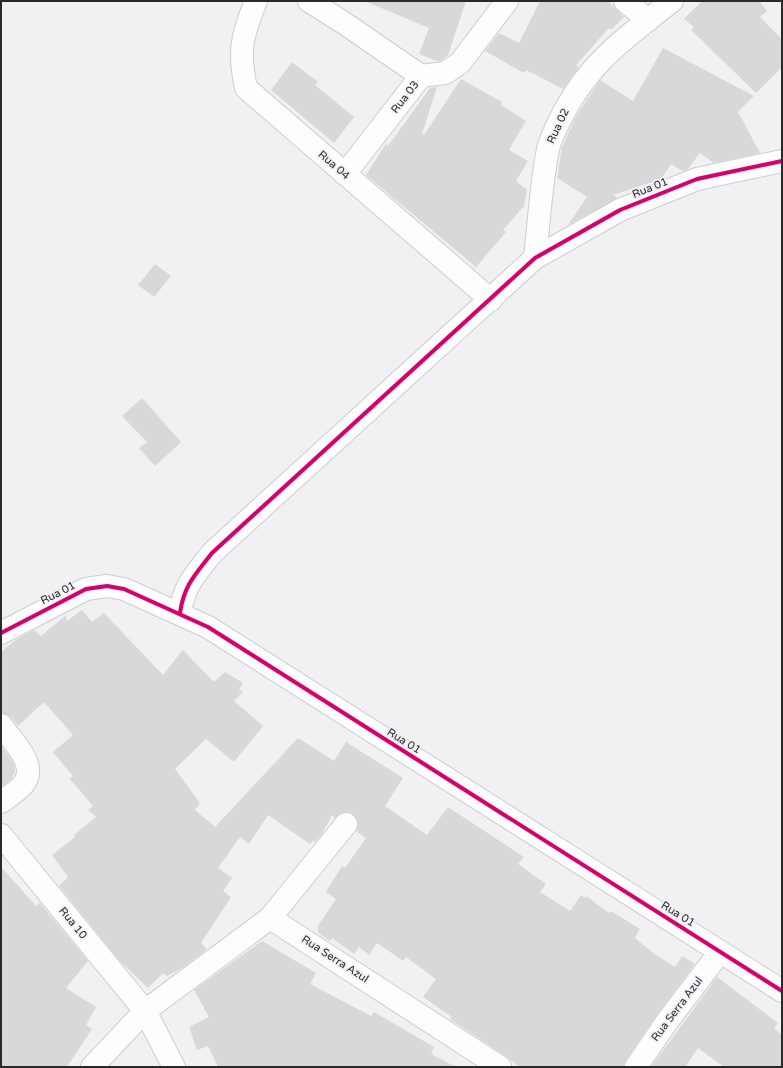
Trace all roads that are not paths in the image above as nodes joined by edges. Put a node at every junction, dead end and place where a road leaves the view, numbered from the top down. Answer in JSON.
{"nodes":[{"id":1,"x":256,"y":1,"type":"edge"},
{"id":2,"x":309,"y":1,"type":"edge"},
{"id":3,"x":507,"y":1,"type":"edge"},
{"id":4,"x":625,"y":1,"type":"edge"},
{"id":5,"x":672,"y":1,"type":"edge"},
{"id":6,"x":648,"y":20,"type":"junction"},
{"id":7,"x":421,"y":76,"type":"junction"},
{"id":8,"x":782,"y":161,"type":"edge"},
{"id":9,"x":345,"y":174,"type":"junction"},
{"id":10,"x":535,"y":258,"type":"junction"},
{"id":11,"x":491,"y":300,"type":"junction"},
{"id":12,"x":180,"y":613,"type":"junction"},
{"id":13,"x":1,"y":633,"type":"edge"},
{"id":14,"x":1,"y":725,"type":"edge"},
{"id":15,"x":1,"y":802,"type":"edge"},
{"id":16,"x":346,"y":824,"type":"dead end"},
{"id":17,"x":1,"y":835,"type":"edge"},
{"id":18,"x":270,"y":918,"type":"junction"},
{"id":19,"x":720,"y":952,"type":"junction"},
{"id":20,"x":782,"y":991,"type":"edge"},
{"id":21,"x":145,"y":1011,"type":"junction"},
{"id":22,"x":477,"y":1060,"type":"edge"},
{"id":23,"x":93,"y":1067,"type":"edge"},
{"id":24,"x":174,"y":1067,"type":"edge"},
{"id":25,"x":500,"y":1067,"type":"edge"},
{"id":26,"x":636,"y":1067,"type":"edge"}],
"edges":[{"from":1,"to":9,"type":"street","name":"Rua 04"},
{"from":2,"to":7,"type":"street"},
{"from":3,"to":7,"type":"street","name":"Rua 03"},
{"from":4,"to":6,"type":"street"},
{"from":5,"to":6,"type":"street","name":"Rua 02"},
{"from":6,"to":10,"type":"street","name":"Rua 02"},
{"from":7,"to":9,"type":"street","name":"Rua 03"},
{"from":8,"to":10,"type":"street","name":"Rua 01"},
{"from":9,"to":11,"type":"street","name":"Rua 04"},
{"from":10,"to":11,"type":"street"},
{"from":11,"to":12,"type":"street"},
{"from":12,"to":13,"type":"street","name":"Rua 01"},
{"from":12,"to":19,"type":"street","name":"Rua 01"},
{"from":14,"to":15,"type":"street"},
{"from":16,"to":18,"type":"street"},
{"from":17,"to":21,"type":"street","name":"Rua 10"},
{"from":18,"to":21,"type":"street"},
{"from":18,"to":22,"type":"street","name":"Rua Serra Azul"},
{"from":19,"to":20,"type":"street","name":"Rua 01"},
{"from":19,"to":26,"type":"street","name":"Rua Serra Azul"},
{"from":21,"to":23,"type":"street"},
{"from":21,"to":24,"type":"street","name":"Rua 10"},
{"from":22,"to":25,"type":"street","name":"Rua Serra Azul"}]}
